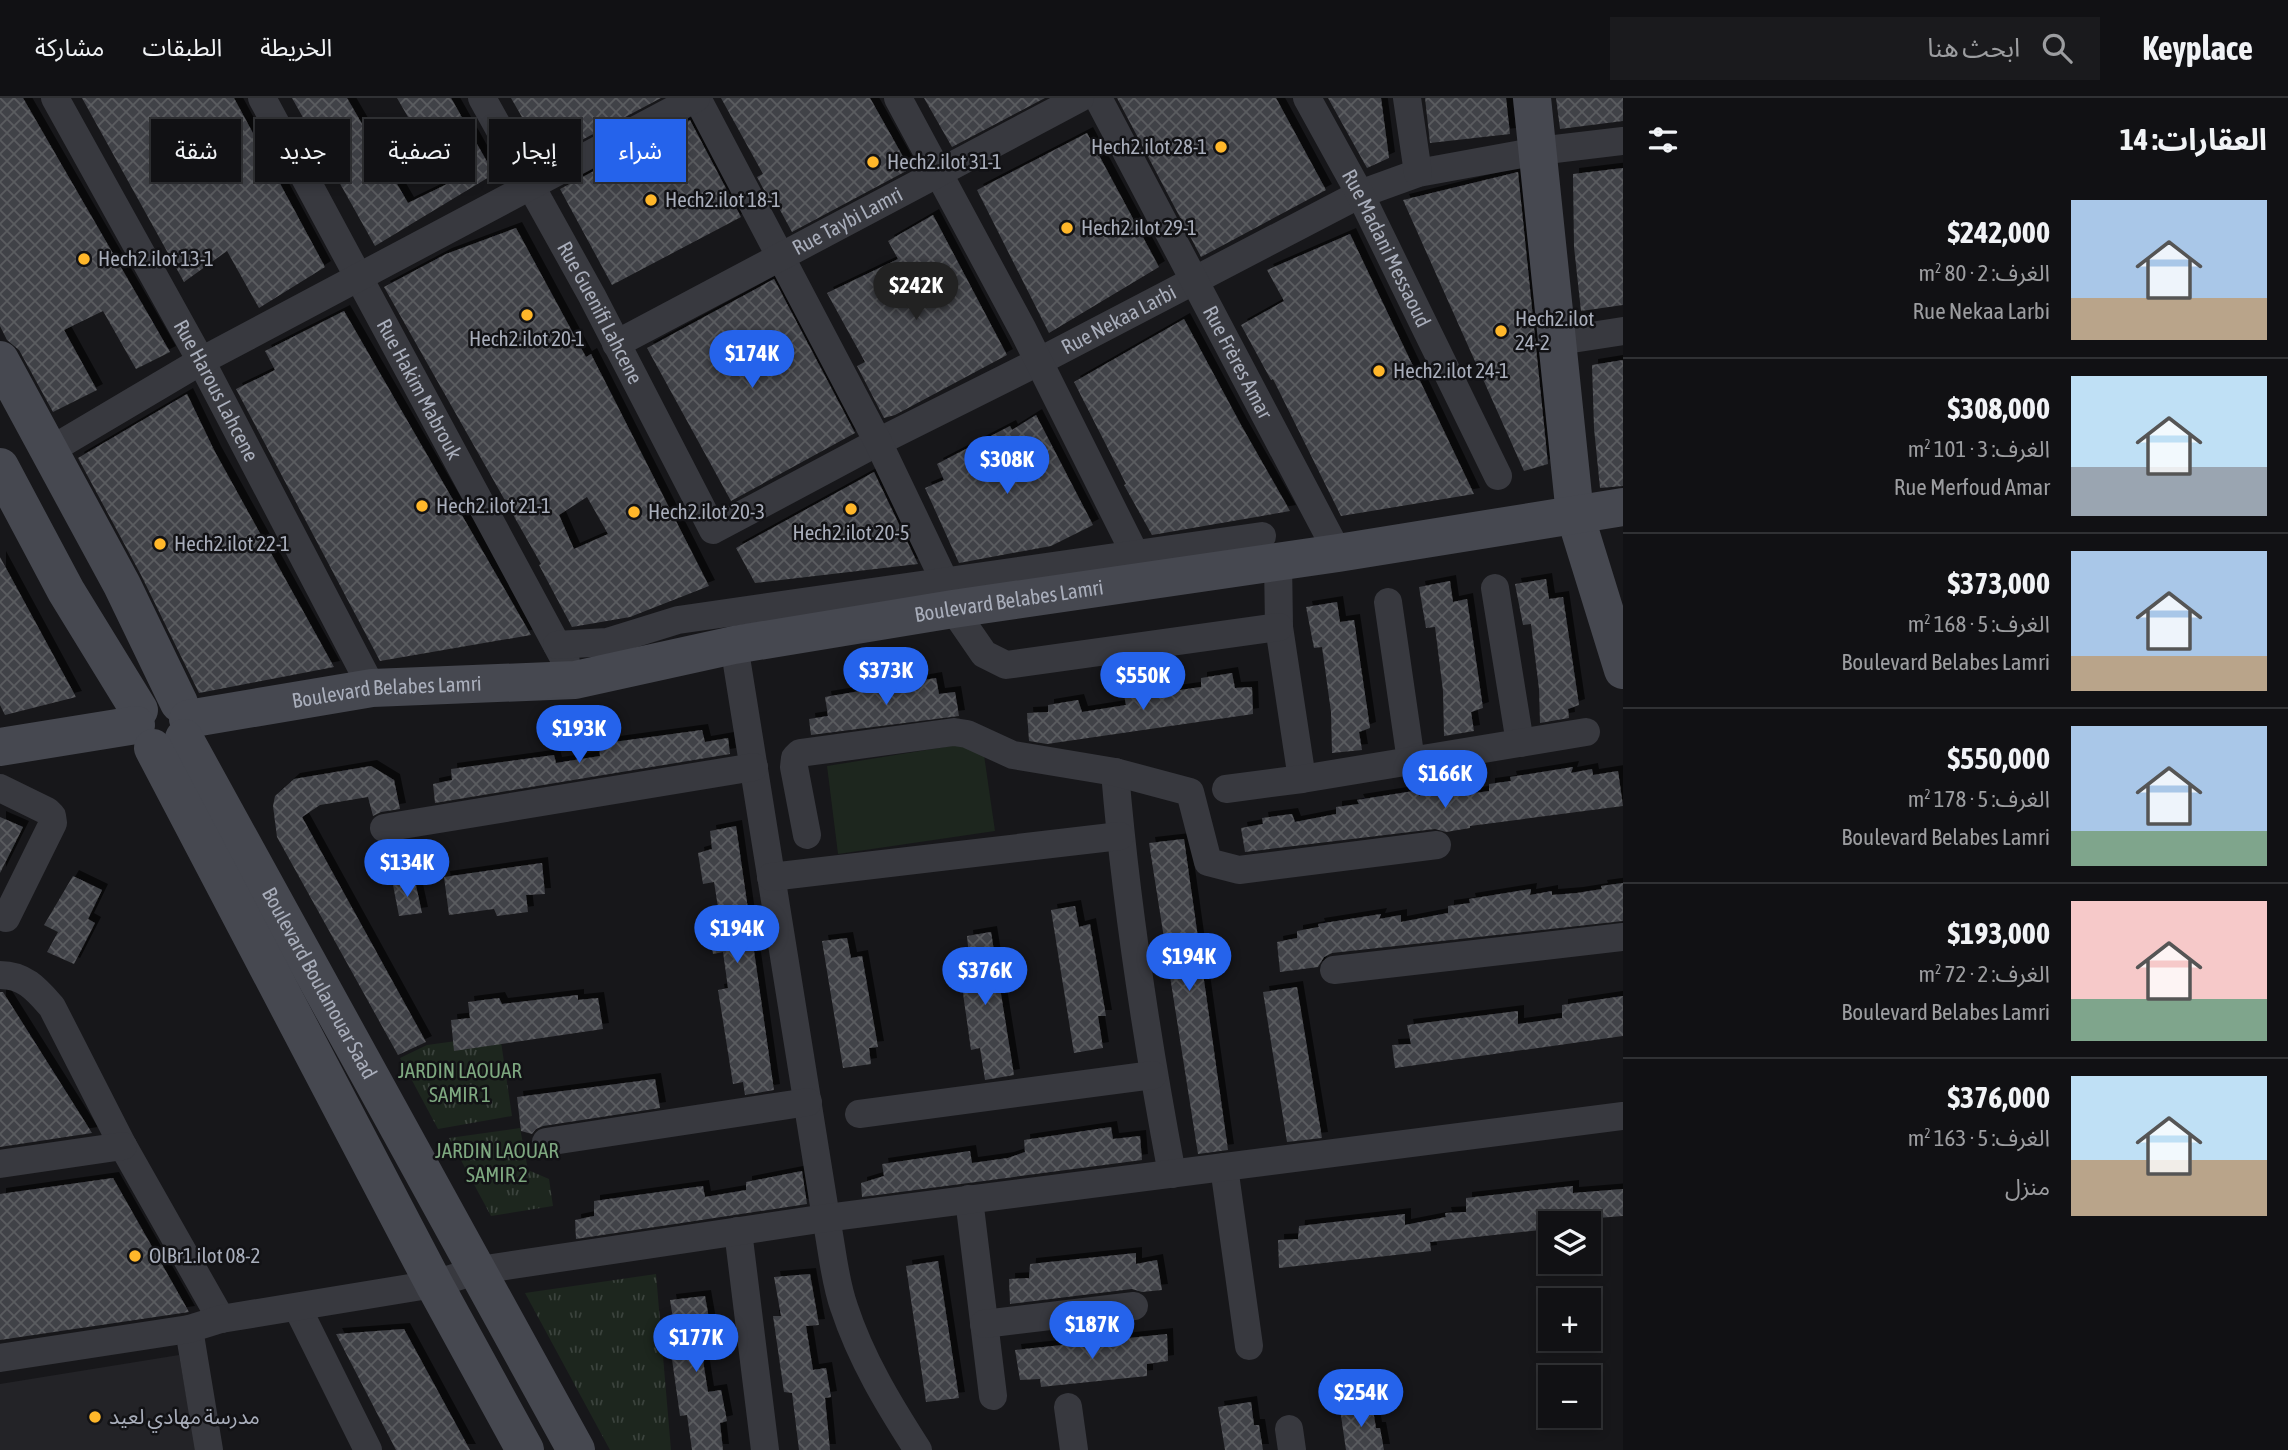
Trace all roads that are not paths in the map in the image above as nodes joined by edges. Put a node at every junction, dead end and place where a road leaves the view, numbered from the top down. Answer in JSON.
{"nodes":[{"id":1,"x":55,"y":98,"type":"edge"},
{"id":2,"x":262,"y":98,"type":"edge"},
{"id":3,"x":482,"y":98,"type":"edge"},
{"id":4,"x":697,"y":98,"type":"edge"},
{"id":5,"x":898,"y":98,"type":"edge"},
{"id":6,"x":1080,"y":98,"type":"edge"},
{"id":7,"x":1098,"y":98,"type":"edge"},
{"id":8,"x":1307,"y":98,"type":"edge"},
{"id":9,"x":1407,"y":98,"type":"edge"},
{"id":10,"x":1532,"y":98,"type":"edge"},
{"id":11,"x":1623,"y":141,"type":"edge"},
{"id":12,"x":1538,"y":151,"type":"junction"},
{"id":13,"x":1418,"y":173,"type":"junction"},
{"id":14,"x":940,"y":174,"type":"junction"},
{"id":15,"x":531,"y":186,"type":"junction"},
{"id":16,"x":1360,"y":194,"type":"junction"},
{"id":17,"x":780,"y":257,"type":"junction"},
{"id":18,"x":360,"y":276,"type":"junction"},
{"id":19,"x":1194,"y":279,"type":"junction"},
{"id":20,"x":1623,"y":331,"type":"edge"},
{"id":21,"x":1559,"y":341,"type":"junction"},
{"id":22,"x":617,"y":344,"type":"junction"},
{"id":23,"x":0,"y":360,"type":"edge"},
{"id":24,"x":201,"y":361,"type":"junction"},
{"id":25,"x":1038,"y":362,"type":"junction"},
{"id":26,"x":878,"y":442,"type":"junction"},
{"id":27,"x":49,"y":451,"type":"junction"},
{"id":28,"x":0,"y":467,"type":"edge"},
{"id":29,"x":1498,"y":476,"type":"dead end"},
{"id":30,"x":1623,"y":507,"type":"edge"},
{"id":31,"x":1575,"y":515,"type":"junction"},
{"id":32,"x":713,"y":530,"type":"joint"},
{"id":33,"x":1270,"y":549,"type":"junction"},
{"id":34,"x":1338,"y":553,"type":"junction"},
{"id":35,"x":1135,"y":554,"type":"junction"},
{"id":36,"x":1495,"y":588,"type":"dead end"},
{"id":37,"x":949,"y":596,"type":"junction"},
{"id":38,"x":1388,"y":602,"type":"dead end"},
{"id":39,"x":1279,"y":627,"type":"junction"},
{"id":40,"x":557,"y":645,"type":"junction"},
{"id":41,"x":734,"y":645,"type":"junction"},
{"id":42,"x":1623,"y":670,"type":"edge"},
{"id":43,"x":575,"y":680,"type":"junction"},
{"id":44,"x":372,"y":688,"type":"junction"},
{"id":45,"x":163,"y":724,"type":"junction"},
{"id":46,"x":1586,"y":732,"type":"dead end"},
{"id":47,"x":1520,"y":743,"type":"junction"},
{"id":48,"x":1,"y":747,"type":"edge"},
{"id":49,"x":1411,"y":761,"type":"junction"},
{"id":50,"x":754,"y":767,"type":"junction"},
{"id":51,"x":1115,"y":772,"type":"junction"},
{"id":52,"x":1302,"y":779,"type":"junction"},
{"id":53,"x":0,"y":788,"type":"edge"},
{"id":54,"x":1226,"y":789,"type":"dead end"},
{"id":55,"x":384,"y":828,"type":"dead end"},
{"id":56,"x":807,"y":835,"type":"dead end"},
{"id":57,"x":1120,"y":836,"type":"junction"},
{"id":58,"x":1437,"y":845,"type":"dead end"},
{"id":59,"x":771,"y":877,"type":"junction"},
{"id":60,"x":6,"y":918,"type":"dead end"},
{"id":61,"x":1623,"y":937,"type":"edge"},
{"id":62,"x":1334,"y":970,"type":"dead end"},
{"id":63,"x":0,"y":975,"type":"edge"},
{"id":64,"x":1153,"y":1074,"type":"junction"},
{"id":65,"x":808,"y":1102,"type":"junction"},
{"id":66,"x":859,"y":1114,"type":"dead end"},
{"id":67,"x":1623,"y":1116,"type":"edge"},
{"id":68,"x":546,"y":1142,"type":"dead end"},
{"id":69,"x":123,"y":1146,"type":"junction"},
{"id":70,"x":0,"y":1164,"type":"edge"},
{"id":71,"x":1224,"y":1167,"type":"junction"},
{"id":72,"x":1171,"y":1174,"type":"junction"},
{"id":73,"x":969,"y":1199,"type":"junction"},
{"id":74,"x":826,"y":1218,"type":"junction"},
{"id":75,"x":738,"y":1231,"type":"junction"},
{"id":76,"x":479,"y":1270,"type":"junction"},
{"id":77,"x":434,"y":1284,"type":"junction"},
{"id":78,"x":1134,"y":1306,"type":"dead end"},
{"id":79,"x":297,"y":1307,"type":"junction"},
{"id":80,"x":221,"y":1319,"type":"junction"},
{"id":81,"x":984,"y":1324,"type":"junction"},
{"id":82,"x":189,"y":1329,"type":"junction"},
{"id":83,"x":1249,"y":1346,"type":"dead end"},
{"id":84,"x":0,"y":1358,"type":"edge"},
{"id":85,"x":993,"y":1396,"type":"dead end"},
{"id":86,"x":1068,"y":1407,"type":"dead end"},
{"id":87,"x":209,"y":1450,"type":"edge"},
{"id":88,"x":368,"y":1450,"type":"edge"},
{"id":89,"x":525,"y":1450,"type":"edge"},
{"id":90,"x":576,"y":1450,"type":"edge"},
{"id":91,"x":765,"y":1450,"type":"edge"},
{"id":92,"x":918,"y":1450,"type":"edge"},
{"id":93,"x":1074,"y":1450,"type":"edge"}],
"edges":[{"from":1,"to":24,"type":"street","name":"Rue Harous Lahcene"},
{"from":2,"to":18,"type":"street","name":"Rue Hakim Mabrouk"},
{"from":3,"to":15,"type":"street","name":"Rue Guenifi Lahcene"},
{"from":4,"to":15,"type":"street"},
{"from":4,"to":17,"type":"street"},
{"from":5,"to":14,"type":"street"},
{"from":6,"to":14,"type":"street","name":"Rue Taybi Lamri"},
{"from":7,"to":19,"type":"street","name":"Rue Frères Amar"},
{"from":8,"to":16,"type":"street","name":"Rue Madani Messaoud"},
{"from":9,"to":13,"type":"street"},
{"from":10,"to":12,"type":"main road"},
{"from":11,"to":12,"type":"street","name":"Rue Nekaa Larbi"},
{"from":12,"to":13,"type":"street","name":"Rue Nekaa Larbi"},
{"from":12,"to":21,"type":"main road"},
{"from":13,"to":16,"type":"street","name":"Rue Nekaa Larbi"},
{"from":14,"to":17,"type":"street","name":"Rue Taybi Lamri"},
{"from":14,"to":25,"type":"street"},
{"from":15,"to":18,"type":"street"},
{"from":15,"to":22,"type":"street","name":"Rue Guenifi Lahcene"},
{"from":16,"to":19,"type":"street","name":"Rue Nekaa Larbi"},
{"from":16,"to":29,"type":"street","name":"Rue Madani Messaoud"},
{"from":17,"to":22,"type":"street","name":"Rue Taybi Lamri"},
{"from":17,"to":26,"type":"street"},
{"from":18,"to":24,"type":"street"},
{"from":18,"to":40,"type":"street","name":"Rue Hakim Mabrouk"},
{"from":19,"to":25,"type":"street","name":"Rue Nekaa Larbi"},
{"from":19,"to":34,"type":"street","name":"Rue Frères Amar"},
{"from":20,"to":21,"type":"street"},
{"from":21,"to":31,"type":"main road"},
{"from":22,"to":32,"type":"street","name":"Rue Guenifi Lahcene"},
{"from":23,"to":27,"type":"main road"},
{"from":24,"to":27,"type":"street"},
{"from":24,"to":44,"type":"street","name":"Rue Harous Lahcene"},
{"from":25,"to":26,"type":"street","name":"Rue Nekaa Larbi"},
{"from":25,"to":35,"type":"street"},
{"from":26,"to":32,"type":"street","name":"Rue Nekaa Larbi"},
{"from":26,"to":37,"type":"street"},
{"from":27,"to":45,"type":"main road"},
{"from":28,"to":45,"type":"main road"},
{"from":30,"to":31,"type":"main road","name":"Boulevard Belabes Lamri"},
{"from":31,"to":34,"type":"main road","name":"Boulevard Belabes Lamri"},
{"from":31,"to":42,"type":"main road"},
{"from":33,"to":34,"type":"main road","name":"Boulevard Belabes Lamri"},
{"from":33,"to":35,"type":"street"},
{"from":33,"to":37,"type":"main road","name":"Boulevard Belabes Lamri"},
{"from":33,"to":39,"type":"street"},
{"from":35,"to":37,"type":"street"},
{"from":36,"to":47,"type":"street"},
{"from":37,"to":39,"type":"street"},
{"from":37,"to":40,"type":"street"},
{"from":37,"to":41,"type":"main road","name":"Boulevard Belabes Lamri"},
{"from":38,"to":49,"type":"street"},
{"from":39,"to":52,"type":"street"},
{"from":40,"to":43,"type":"street","name":"Rue Hakim Mabrouk"},
{"from":41,"to":43,"type":"main road","name":"Boulevard Belabes Lamri"},
{"from":41,"to":50,"type":"street"},
{"from":43,"to":44,"type":"main road","name":"Boulevard Belabes Lamri"},
{"from":44,"to":45,"type":"main road","name":"Boulevard Belabes Lamri"},
{"from":45,"to":48,"type":"main road","name":"Boulevard Belabes Lamri"},
{"from":45,"to":76,"type":"main road","name":"Boulevard Boulanouar Saad"},
{"from":45,"to":77,"type":"main road","name":"Boulevard Boulanouar Saad"},
{"from":46,"to":47,"type":"street"},
{"from":47,"to":49,"type":"street"},
{"from":49,"to":52,"type":"street"},
{"from":50,"to":55,"type":"street"},
{"from":50,"to":59,"type":"street"},
{"from":51,"to":56,"type":"street"},
{"from":51,"to":57,"type":"street"},
{"from":51,"to":58,"type":"street"},
{"from":52,"to":54,"type":"street"},
{"from":53,"to":60,"type":"street"},
{"from":57,"to":59,"type":"street"},
{"from":57,"to":64,"type":"street"},
{"from":59,"to":65,"type":"street"},
{"from":61,"to":62,"type":"street"},
{"from":63,"to":69,"type":"street"},
{"from":64,"to":66,"type":"street"},
{"from":64,"to":72,"type":"street"},
{"from":65,"to":68,"type":"street"},
{"from":65,"to":74,"type":"street"},
{"from":67,"to":71,"type":"street"},
{"from":69,"to":70,"type":"street"},
{"from":69,"to":80,"type":"street"},
{"from":71,"to":72,"type":"street"},
{"from":71,"to":83,"type":"street"},
{"from":72,"to":73,"type":"street"},
{"from":73,"to":74,"type":"street"},
{"from":73,"to":81,"type":"street"},
{"from":74,"to":75,"type":"street"},
{"from":74,"to":92,"type":"street"},
{"from":75,"to":76,"type":"street"},
{"from":75,"to":91,"type":"street"},
{"from":76,"to":77,"type":"street"},
{"from":76,"to":90,"type":"main road","name":"Boulevard Boulanouar Saad"},
{"from":77,"to":79,"type":"street"},
{"from":77,"to":89,"type":"main road","name":"Boulevard Boulanouar Saad"},
{"from":78,"to":81,"type":"street"},
{"from":79,"to":80,"type":"street"},
{"from":79,"to":88,"type":"street"},
{"from":80,"to":82,"type":"street"},
{"from":81,"to":85,"type":"street"},
{"from":82,"to":84,"type":"street"},
{"from":82,"to":87,"type":"street"},
{"from":86,"to":93,"type":"street"}]}
